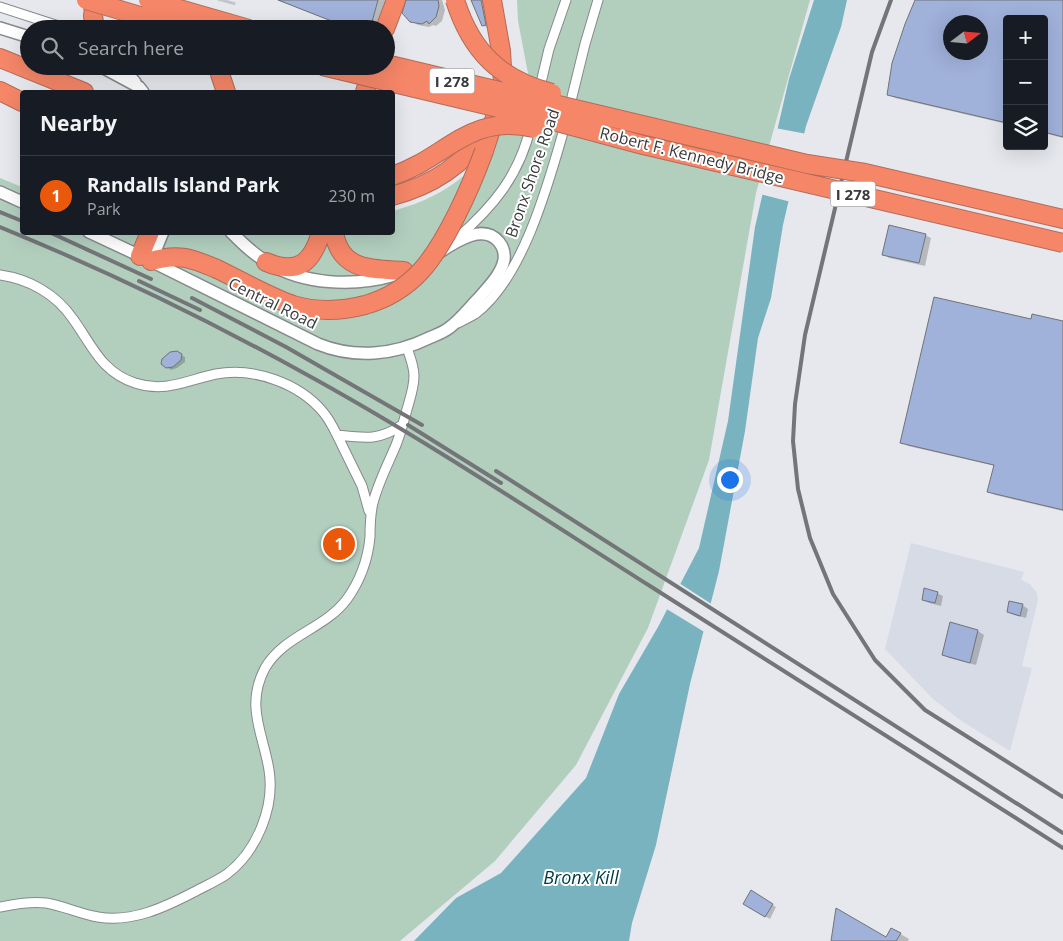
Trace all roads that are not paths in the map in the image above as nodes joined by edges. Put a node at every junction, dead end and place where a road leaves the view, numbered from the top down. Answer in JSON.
{"nodes":[{"id":1,"x":86,"y":0,"type":"edge"},
{"id":2,"x":95,"y":0,"type":"edge"},
{"id":3,"x":148,"y":0,"type":"edge"},
{"id":4,"x":388,"y":0,"type":"edge"},
{"id":5,"x":396,"y":0,"type":"edge"},
{"id":6,"x":456,"y":0,"type":"edge"},
{"id":7,"x":492,"y":0,"type":"edge"},
{"id":8,"x":566,"y":0,"type":"edge"},
{"id":9,"x":598,"y":0,"type":"edge"},
{"id":10,"x":0,"y":7,"type":"edge"},
{"id":11,"x":40,"y":20,"type":"edge"},
{"id":12,"x":94,"y":20,"type":"edge"},
{"id":13,"x":154,"y":20,"type":"edge"},
{"id":14,"x":218,"y":20,"type":"edge"},
{"id":15,"x":385,"y":20,"type":"edge"},
{"id":16,"x":388,"y":20,"type":"edge"},
{"id":17,"x":0,"y":28,"type":"edge"},
{"id":18,"x":20,"y":34,"type":"edge"},
{"id":19,"x":0,"y":58,"type":"edge"},
{"id":20,"x":20,"y":66,"type":"edge"},
{"id":21,"x":395,"y":66,"type":"edge"},
{"id":22,"x":42,"y":75,"type":"edge"},
{"id":23,"x":115,"y":75,"type":"edge"},
{"id":24,"x":128,"y":75,"type":"edge"},
{"id":25,"x":220,"y":75,"type":"edge"},
{"id":26,"x":360,"y":75,"type":"edge"},
{"id":27,"x":370,"y":75,"type":"edge"},
{"id":28,"x":79,"y":90,"type":"edge"},
{"id":29,"x":141,"y":90,"type":"edge"},
{"id":30,"x":225,"y":90,"type":"edge"},
{"id":31,"x":366,"y":90,"type":"edge"},
{"id":32,"x":0,"y":91,"type":"edge"},
{"id":33,"x":20,"y":101,"type":"edge"},
{"id":34,"x":643,"y":145,"type":"junction"},
{"id":35,"x":480,"y":148,"type":"junction"},
{"id":36,"x":865,"y":173,"type":"junction"},
{"id":37,"x":395,"y":175,"type":"edge"},
{"id":38,"x":0,"y":192,"type":"edge"},
{"id":39,"x":395,"y":195,"type":"edge"},
{"id":40,"x":20,"y":201,"type":"edge"},
{"id":41,"x":1063,"y":219,"type":"edge"},
{"id":42,"x":95,"y":235,"type":"edge"},
{"id":43,"x":149,"y":235,"type":"edge"},
{"id":44,"x":161,"y":235,"type":"edge"},
{"id":45,"x":234,"y":235,"type":"edge"},
{"id":46,"x":320,"y":235,"type":"edge"},
{"id":47,"x":335,"y":235,"type":"edge"},
{"id":48,"x":1063,"y":243,"type":"edge"},
{"id":49,"x":445,"y":249,"type":"junction"},
{"id":50,"x":145,"y":259,"type":"junction"},
{"id":51,"x":266,"y":262,"type":"junction"},
{"id":52,"x":404,"y":271,"type":"junction"},
{"id":53,"x":0,"y":274,"type":"edge"},
{"id":54,"x":450,"y":328,"type":"junction"},
{"id":55,"x":407,"y":348,"type":"junction"},
{"id":56,"x":402,"y":425,"type":"junction"},
{"id":57,"x":337,"y":435,"type":"junction"},
{"id":58,"x":370,"y":514,"type":"junction"},
{"id":59,"x":0,"y":907,"type":"edge"}],
"edges":[{"from":1,"to":13,"type":"highway","bridge":true},
{"from":2,"to":12,"type":"highway"},
{"from":3,"to":14,"type":"highway","bridge":true},
{"from":4,"to":15,"type":"highway"},
{"from":5,"to":16,"type":"highway"},
{"from":6,"to":36,"type":"highway","bridge":true},
{"from":7,"to":35,"type":"highway"},
{"from":8,"to":49,"type":"street","name":"Bronx Shore Road"},
{"from":9,"to":54,"type":"street","name":"Bronx Shore Road"},
{"from":10,"to":11,"type":"street"},
{"from":17,"to":18,"type":"street"},
{"from":19,"to":20,"type":"highway"},
{"from":21,"to":36,"type":"highway","name":"Robert F. Kennedy Bridge","number":"I 278","bridge":true},
{"from":22,"to":28,"type":"highway"},
{"from":23,"to":29,"type":"street"},
{"from":24,"to":29,"type":"street"},
{"from":25,"to":30,"type":"highway"},
{"from":26,"to":34,"type":"highway","name":"Robert F. Kennedy Bridge","number":"I 278","bridge":true},
{"from":27,"to":31,"type":"highway"},
{"from":32,"to":33,"type":"highway"},
{"from":34,"to":37,"type":"highway","bridge":true},
{"from":34,"to":48,"type":"highway","name":"Robert F. Kennedy Bridge","number":"I 278","bridge":true},
{"from":35,"to":39,"type":"highway"},
{"from":35,"to":50,"type":"highway","bridge":true},
{"from":36,"to":41,"type":"highway","name":"Robert F. Kennedy Bridge","number":"I 278"},
{"from":38,"to":40,"type":"street"},
{"from":42,"to":50,"type":"street","name":"Central Road"},
{"from":43,"to":50,"type":"highway"},
{"from":44,"to":50,"type":"street"},
{"from":45,"to":51,"type":"street","name":"Central Road"},
{"from":46,"to":51,"type":"highway"},
{"from":47,"to":52,"type":"highway"},
{"from":49,"to":52,"type":"street","name":"Central Road"},
{"from":49,"to":54,"type":"street","name":"Central Road"},
{"from":50,"to":55,"type":"street","name":"Central Road"},
{"from":51,"to":52,"type":"street","name":"Central Road"},
{"from":53,"to":57,"type":"street"},
{"from":54,"to":55,"type":"street","name":"Central Road"},
{"from":55,"to":56,"type":"street"},
{"from":56,"to":57,"type":"street"},
{"from":56,"to":58,"type":"street"},
{"from":57,"to":58,"type":"street"},
{"from":58,"to":59,"type":"street"}]}
